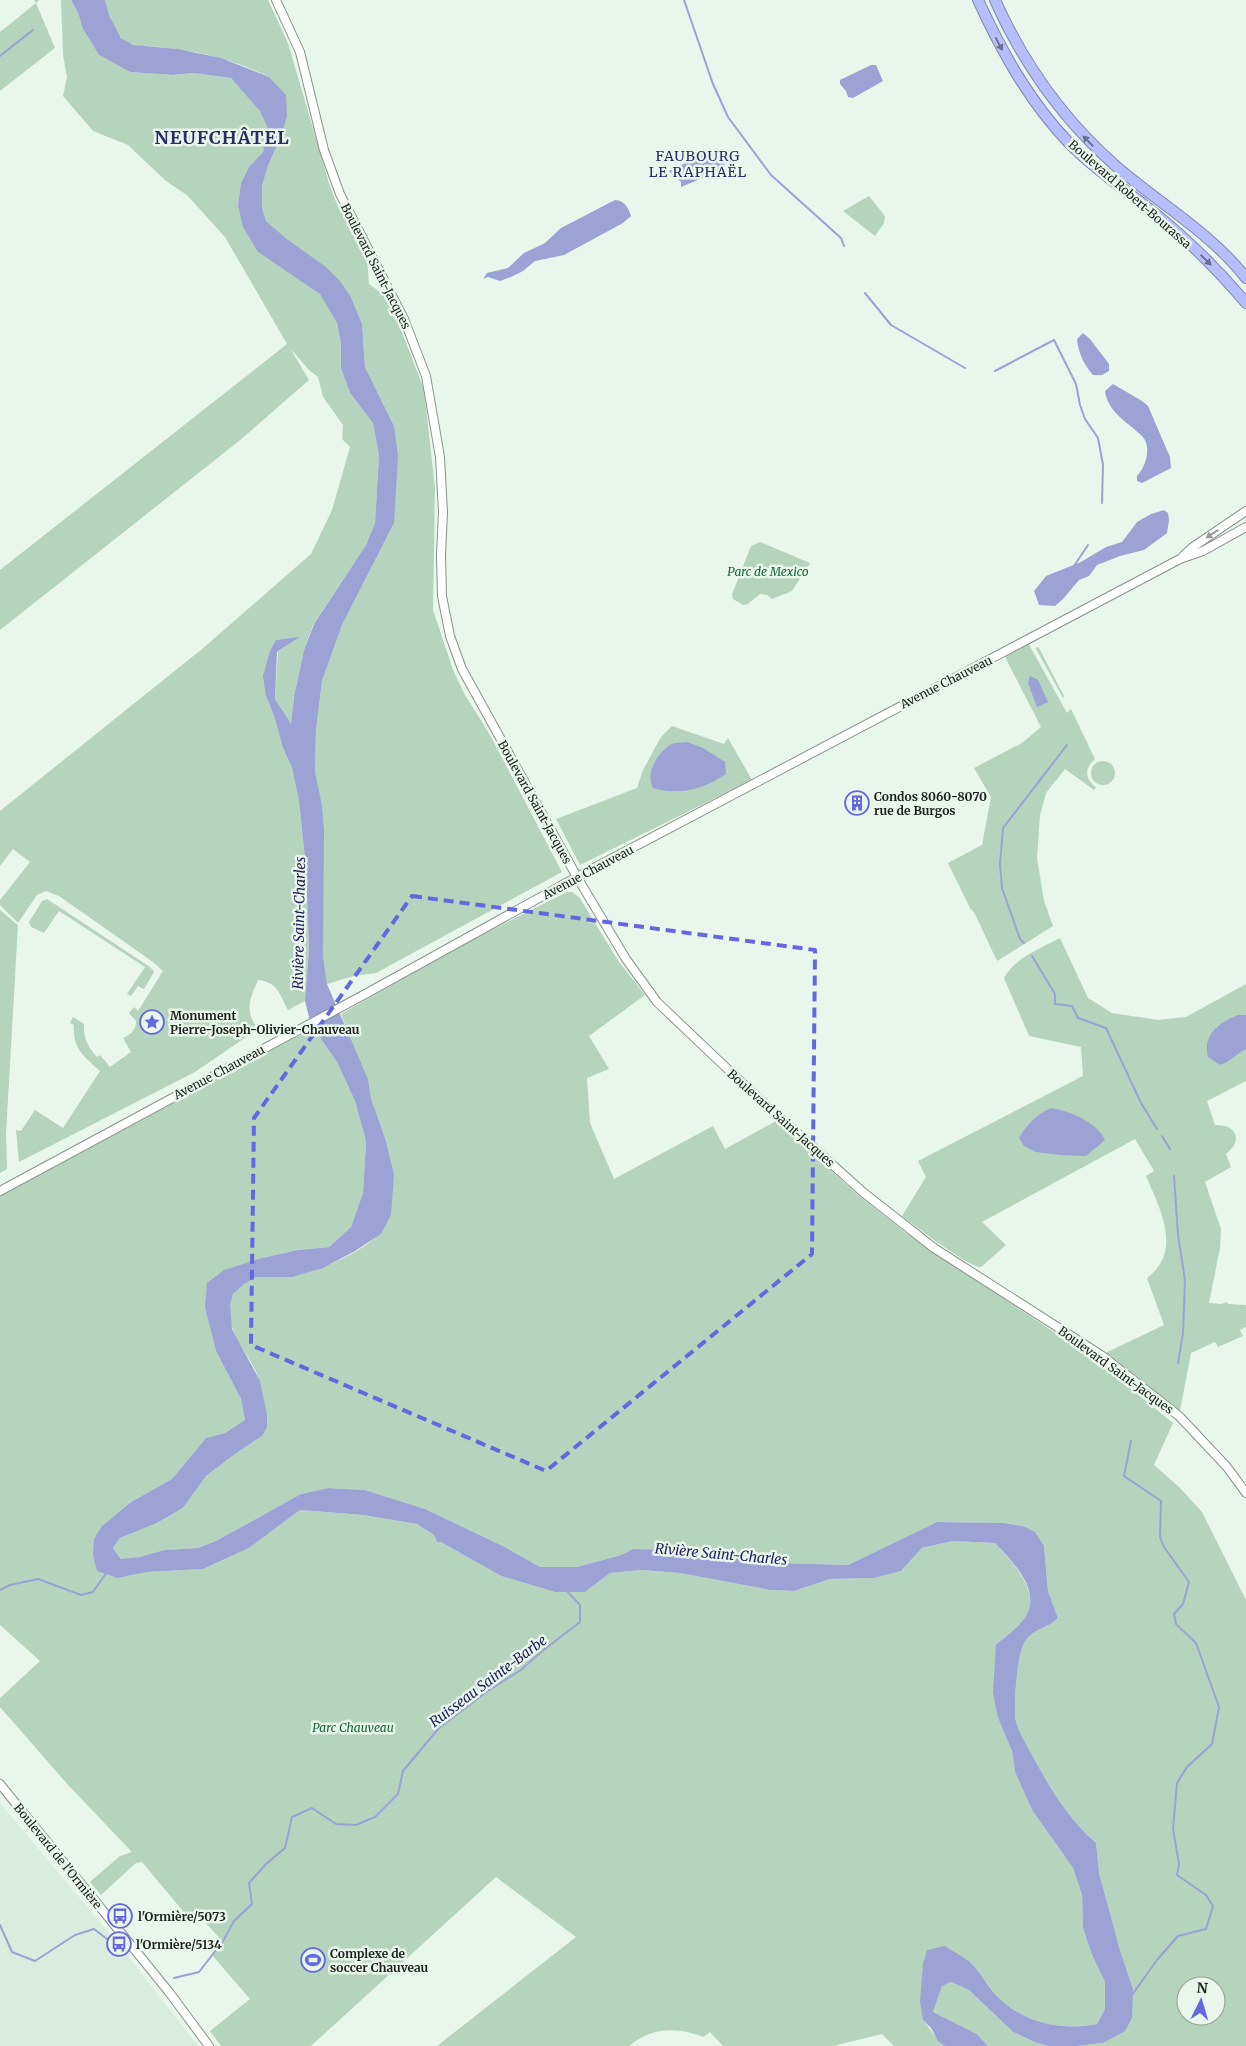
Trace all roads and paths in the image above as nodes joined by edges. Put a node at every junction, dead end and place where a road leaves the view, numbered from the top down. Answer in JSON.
{"nodes":[{"id":1,"x":276,"y":0,"type":"edge"},
{"id":2,"x":978,"y":0,"type":"edge"},
{"id":3,"x":995,"y":0,"type":"edge"},
{"id":4,"x":1246,"y":278,"type":"edge"},
{"id":5,"x":1246,"y":302,"type":"edge"},
{"id":6,"x":1246,"y":511,"type":"edge"},
{"id":7,"x":1246,"y":527,"type":"edge"},
{"id":8,"x":1180,"y":559,"type":"junction"},
{"id":9,"x":577,"y":877,"type":"junction"},
{"id":10,"x":0,"y":1191,"type":"edge"},
{"id":11,"x":1246,"y":1493,"type":"edge"},
{"id":12,"x":0,"y":1784,"type":"edge"},
{"id":13,"x":209,"y":2046,"type":"edge"}],
"edges":[{"from":1,"to":9,"type":"street","name":"Boulevard Saint-Jacques"},
{"from":2,"to":5,"type":"highway","name":"Boulevard Robert-Bourassa","one_way":true},
{"from":4,"to":3,"type":"highway","name":"Boulevard Robert-Bourassa","one_way":true},
{"from":6,"to":8,"type":"street","name":"Avenue Chauveau","one_way":true},
{"from":7,"to":8,"type":"street","name":"Avenue Chauveau"},
{"from":8,"to":9,"type":"street","name":"Avenue Chauveau"},
{"from":9,"to":10,"type":"street","name":"Avenue Chauveau"},
{"from":9,"to":11,"type":"street","name":"Boulevard Saint-Jacques"},
{"from":12,"to":13,"type":"street","name":"Boulevard de l'Ormière"}]}
